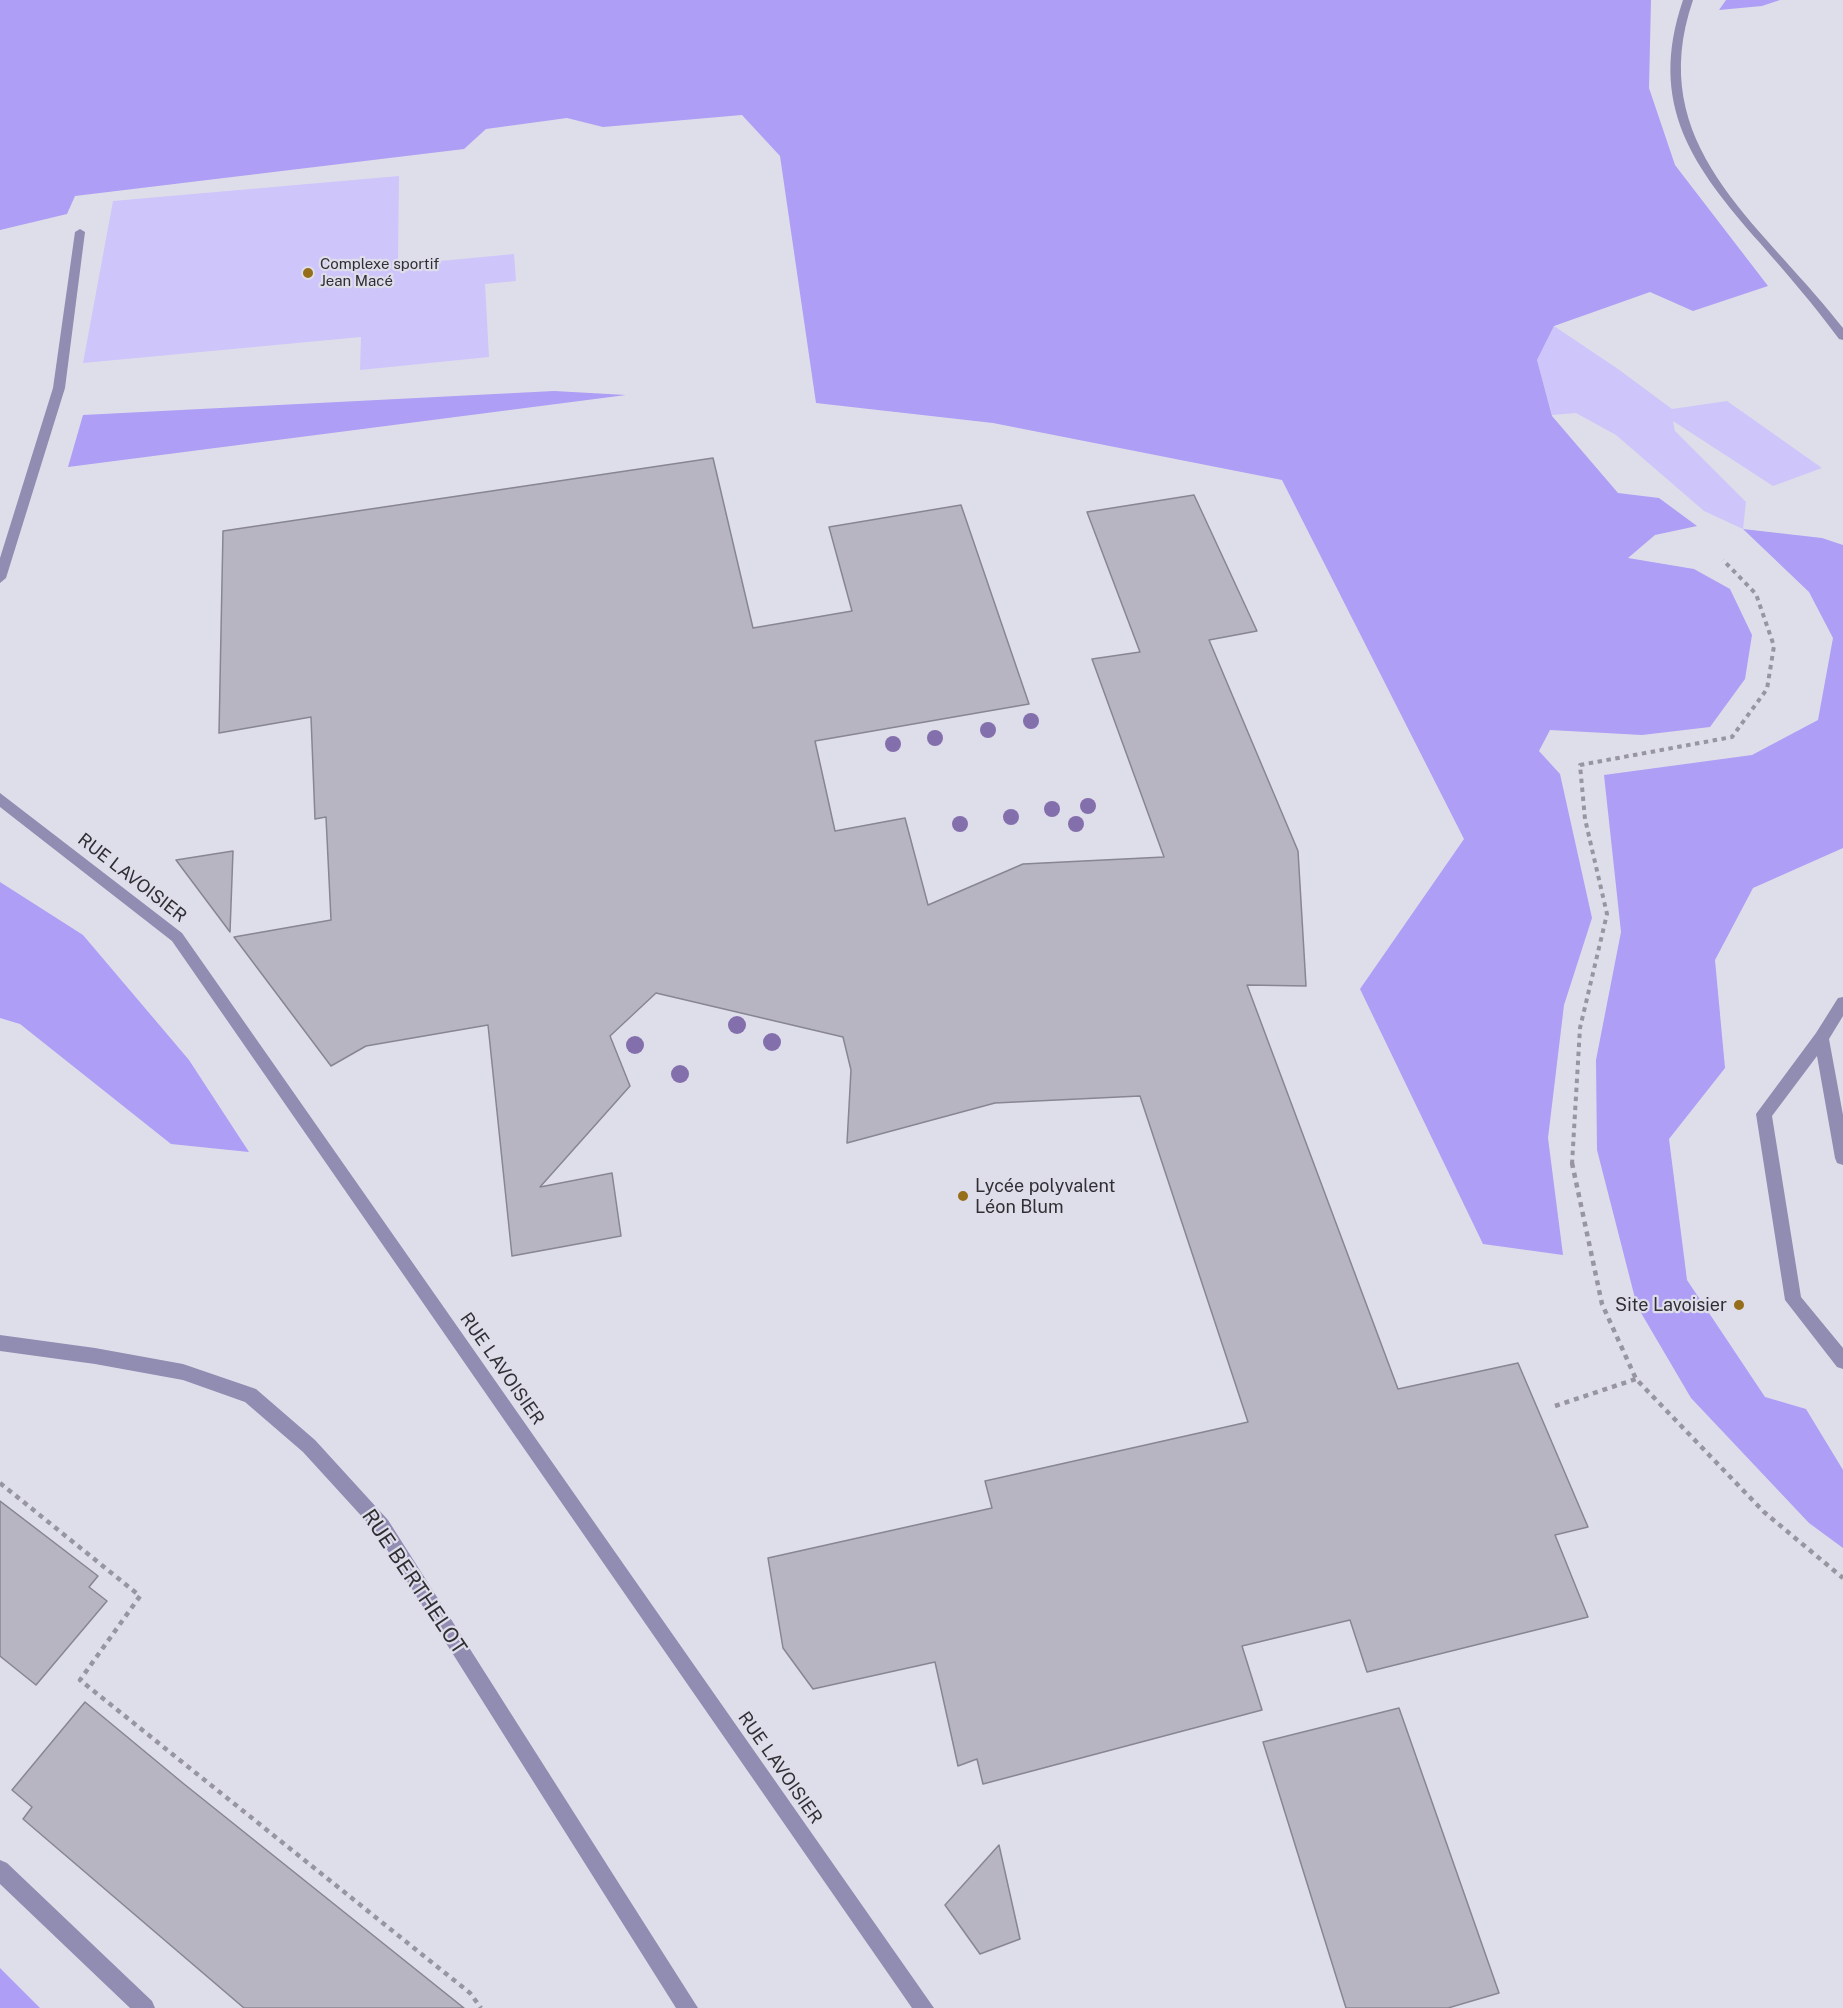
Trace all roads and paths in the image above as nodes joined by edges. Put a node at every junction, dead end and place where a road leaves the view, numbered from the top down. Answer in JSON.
{"nodes":[{"id":1,"x":1688,"y":0,"type":"edge"},
{"id":2,"x":80,"y":232,"type":"dead end"},
{"id":3,"x":1843,"y":336,"type":"edge"},
{"id":4,"x":1723,"y":560,"type":"dead end"},
{"id":5,"x":0,"y":578,"type":"edge"},
{"id":6,"x":0,"y":798,"type":"edge"},
{"id":7,"x":1843,"y":1004,"type":"edge"},
{"id":8,"x":1821,"y":1038,"type":"junction"},
{"id":9,"x":1843,"y":1158,"type":"edge"},
{"id":10,"x":0,"y":1343,"type":"edge"},
{"id":11,"x":1843,"y":1361,"type":"edge"},
{"id":12,"x":1636,"y":1379,"type":"junction"},
{"id":13,"x":1555,"y":1406,"type":"dead end"},
{"id":14,"x":0,"y":1483,"type":"edge"},
{"id":15,"x":1843,"y":1578,"type":"edge"},
{"id":16,"x":0,"y":1870,"type":"edge"},
{"id":17,"x":145,"y":2008,"type":"edge"},
{"id":18,"x":481,"y":2008,"type":"edge"},
{"id":19,"x":688,"y":2008,"type":"edge"},
{"id":20,"x":924,"y":2008,"type":"edge"}],
"edges":[{"from":1,"to":3,"type":"street"},
{"from":2,"to":5,"type":"street"},
{"from":4,"to":12,"type":"path"},
{"from":6,"to":20,"type":"street","name":"RUE LAVOISIER"},
{"from":7,"to":8,"type":"street"},
{"from":8,"to":9,"type":"street"},
{"from":8,"to":11,"type":"street"},
{"from":10,"to":19,"type":"street","name":"RUE BERTHELOT"},
{"from":12,"to":13,"type":"path"},
{"from":12,"to":15,"type":"path"},
{"from":14,"to":18,"type":"path"},
{"from":16,"to":17,"type":"street"}]}
